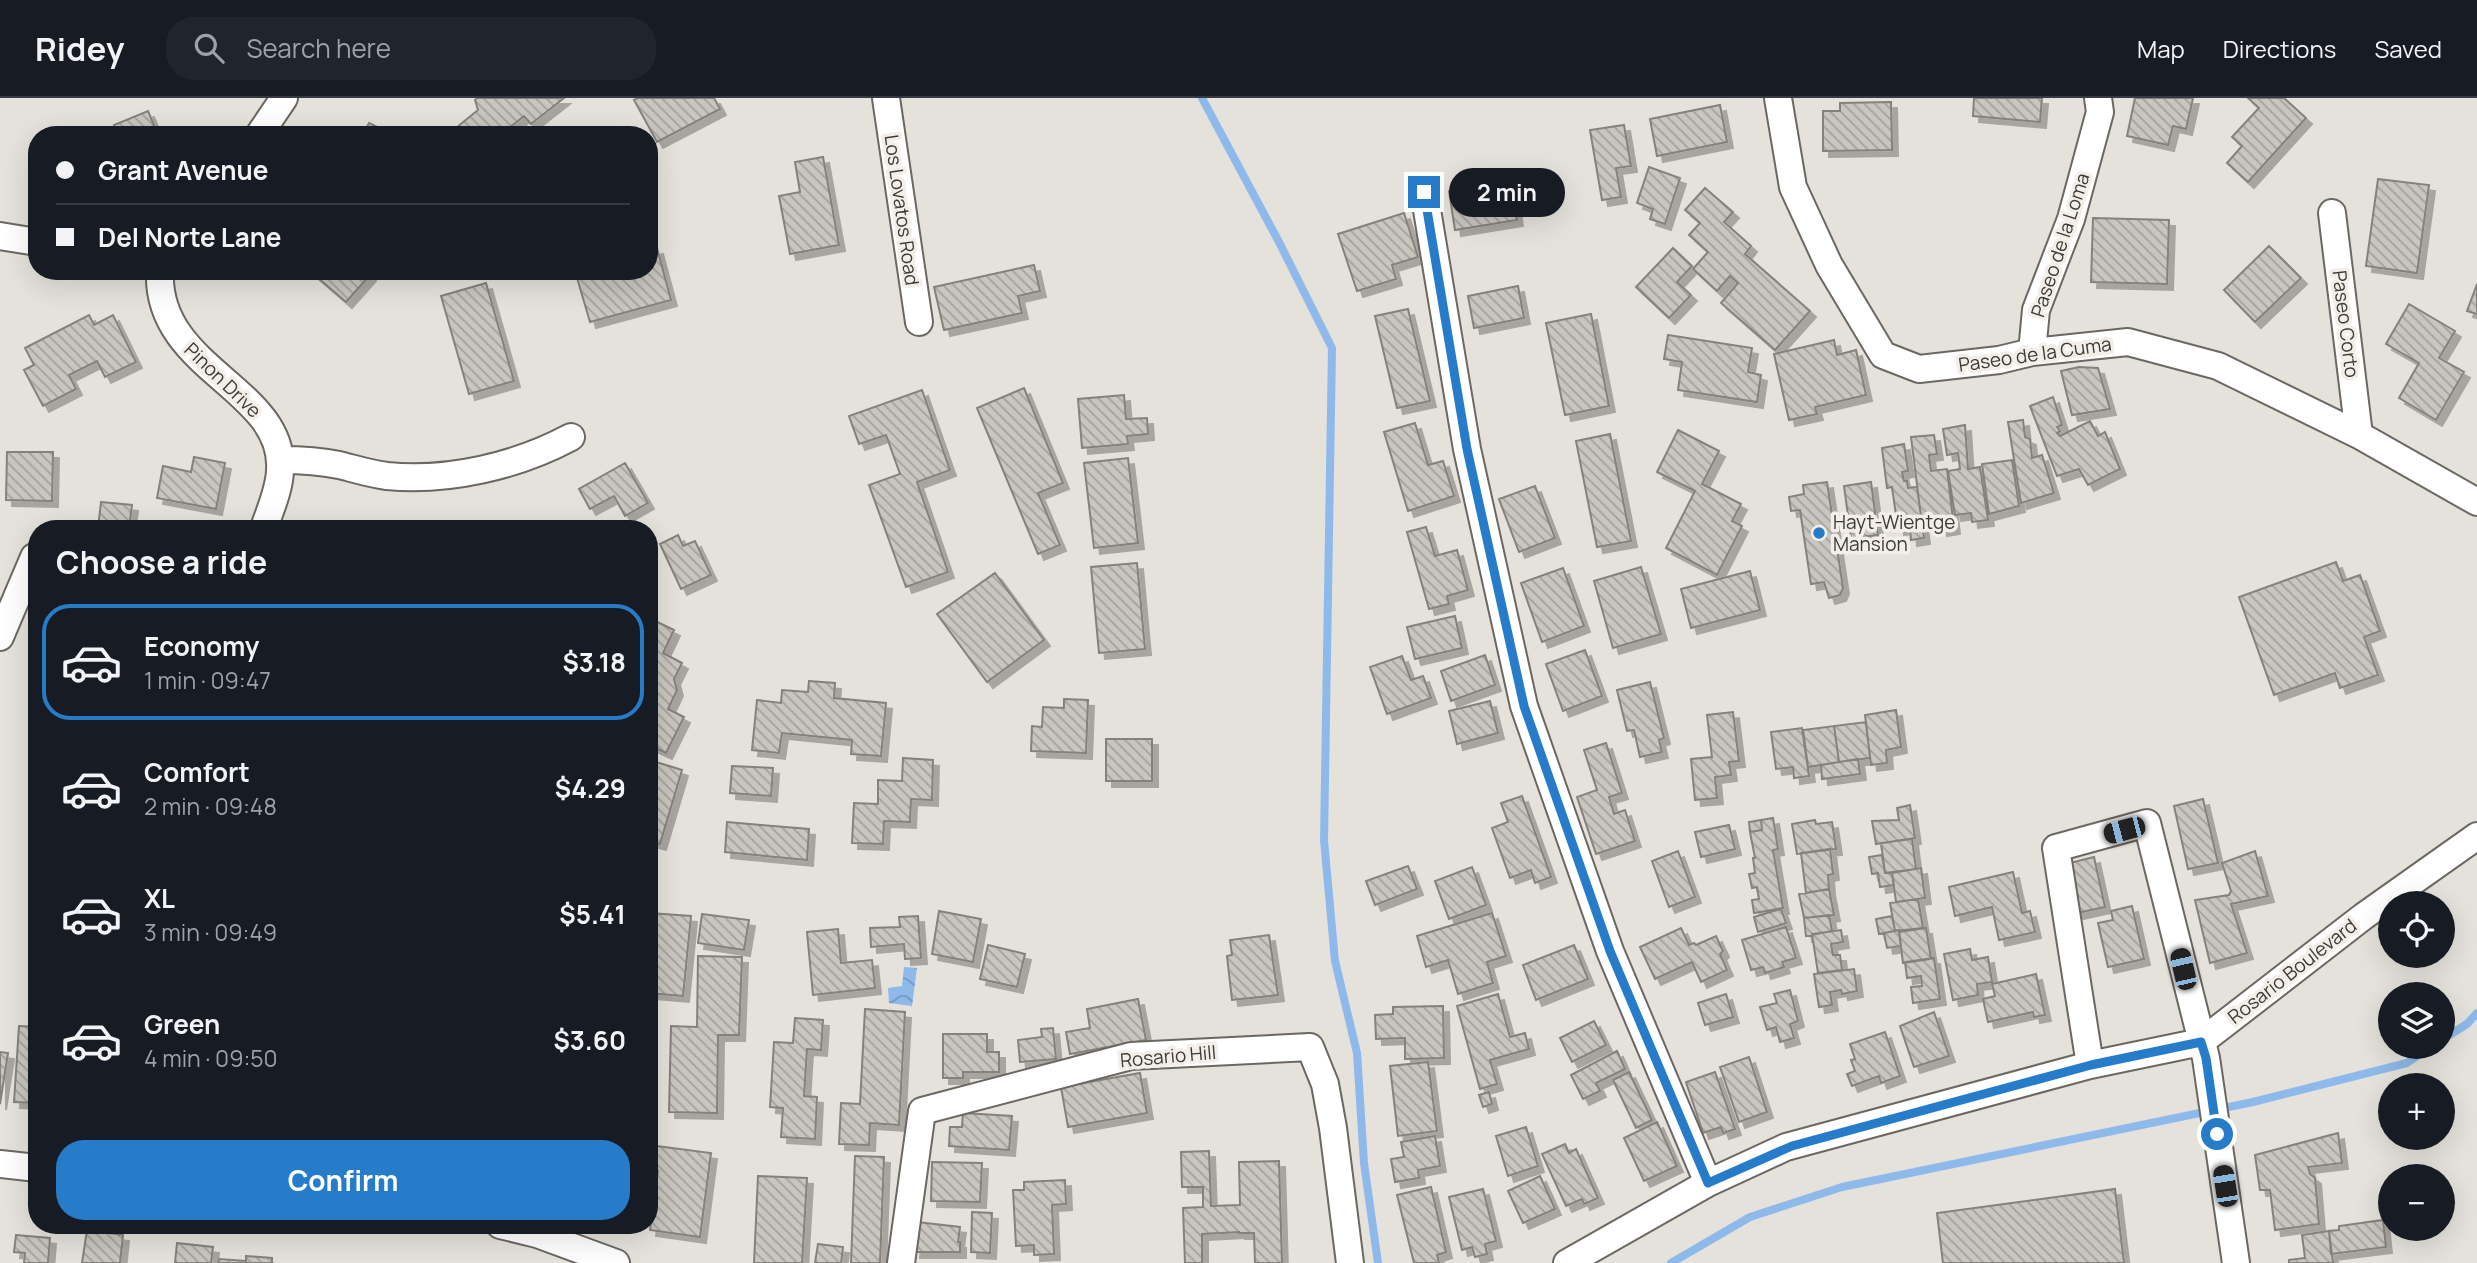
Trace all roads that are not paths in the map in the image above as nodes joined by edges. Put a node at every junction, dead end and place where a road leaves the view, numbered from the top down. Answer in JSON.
{"nodes":[{"id":1,"x":284,"y":98,"type":"edge"},
{"id":2,"x":886,"y":98,"type":"edge"},
{"id":3,"x":1778,"y":98,"type":"edge"},
{"id":4,"x":2098,"y":98,"type":"edge"},
{"id":5,"x":265,"y":126,"type":"edge"},
{"id":6,"x":1424,"y":192,"type":"dead end"},
{"id":7,"x":2332,"y":213,"type":"dead end"},
{"id":8,"x":0,"y":236,"type":"edge"},
{"id":9,"x":28,"y":241,"type":"edge"},
{"id":10,"x":160,"y":280,"type":"edge"},
{"id":11,"x":919,"y":322,"type":"dead end"},
{"id":12,"x":2032,"y":352,"type":"junction"},
{"id":13,"x":2360,"y":435,"type":"junction"},
{"id":14,"x":571,"y":437,"type":"dead end"},
{"id":15,"x":280,"y":460,"type":"junction"},
{"id":16,"x":2477,"y":502,"type":"edge"},
{"id":17,"x":267,"y":520,"type":"edge"},
{"id":18,"x":28,"y":571,"type":"edge"},
{"id":19,"x":0,"y":637,"type":"edge"},
{"id":20,"x":2477,"y":836,"type":"edge"},
{"id":21,"x":2203,"y":1050,"type":"junction"},
{"id":22,"x":2091,"y":1065,"type":"junction"},
{"id":23,"x":0,"y":1164,"type":"edge"},
{"id":24,"x":28,"y":1167,"type":"edge"},
{"id":25,"x":1708,"y":1183,"type":"junction"},
{"id":26,"x":537,"y":1234,"type":"edge"},
{"id":27,"x":615,"y":1263,"type":"edge"},
{"id":28,"x":901,"y":1263,"type":"edge"},
{"id":29,"x":1350,"y":1263,"type":"edge"},
{"id":30,"x":1567,"y":1263,"type":"edge"},
{"id":31,"x":2236,"y":1263,"type":"edge"}],
"edges":[{"from":1,"to":5,"type":"street"},
{"from":2,"to":11,"type":"street","name":"Los Lovatos Road"},
{"from":3,"to":12,"type":"street","name":"Paseo de la Cuma"},
{"from":4,"to":12,"type":"street","name":"Paseo de la Loma"},
{"from":6,"to":25,"type":"street"},
{"from":7,"to":13,"type":"street","name":"Paseo Corto"},
{"from":8,"to":9,"type":"street"},
{"from":10,"to":15,"type":"street","name":"Pinon Drive"},
{"from":12,"to":13,"type":"street","name":"Paseo de la Cuma"},
{"from":13,"to":16,"type":"street","name":"Paseo de la Cuma"},
{"from":14,"to":15,"type":"street"},
{"from":15,"to":17,"type":"street","name":"Pinon Drive"},
{"from":18,"to":19,"type":"street"},
{"from":20,"to":21,"type":"street","name":"Rosario Boulevard"},
{"from":21,"to":22,"type":"street","name":"Rosario Boulevard"},
{"from":21,"to":22,"type":"street"},
{"from":21,"to":31,"type":"street"},
{"from":22,"to":25,"type":"street","name":"Rosario Boulevard"},
{"from":23,"to":24,"type":"street"},
{"from":25,"to":30,"type":"street","name":"Rosario Boulevard"},
{"from":26,"to":27,"type":"street"},
{"from":28,"to":29,"type":"street","name":"Rosario Hill"}]}
